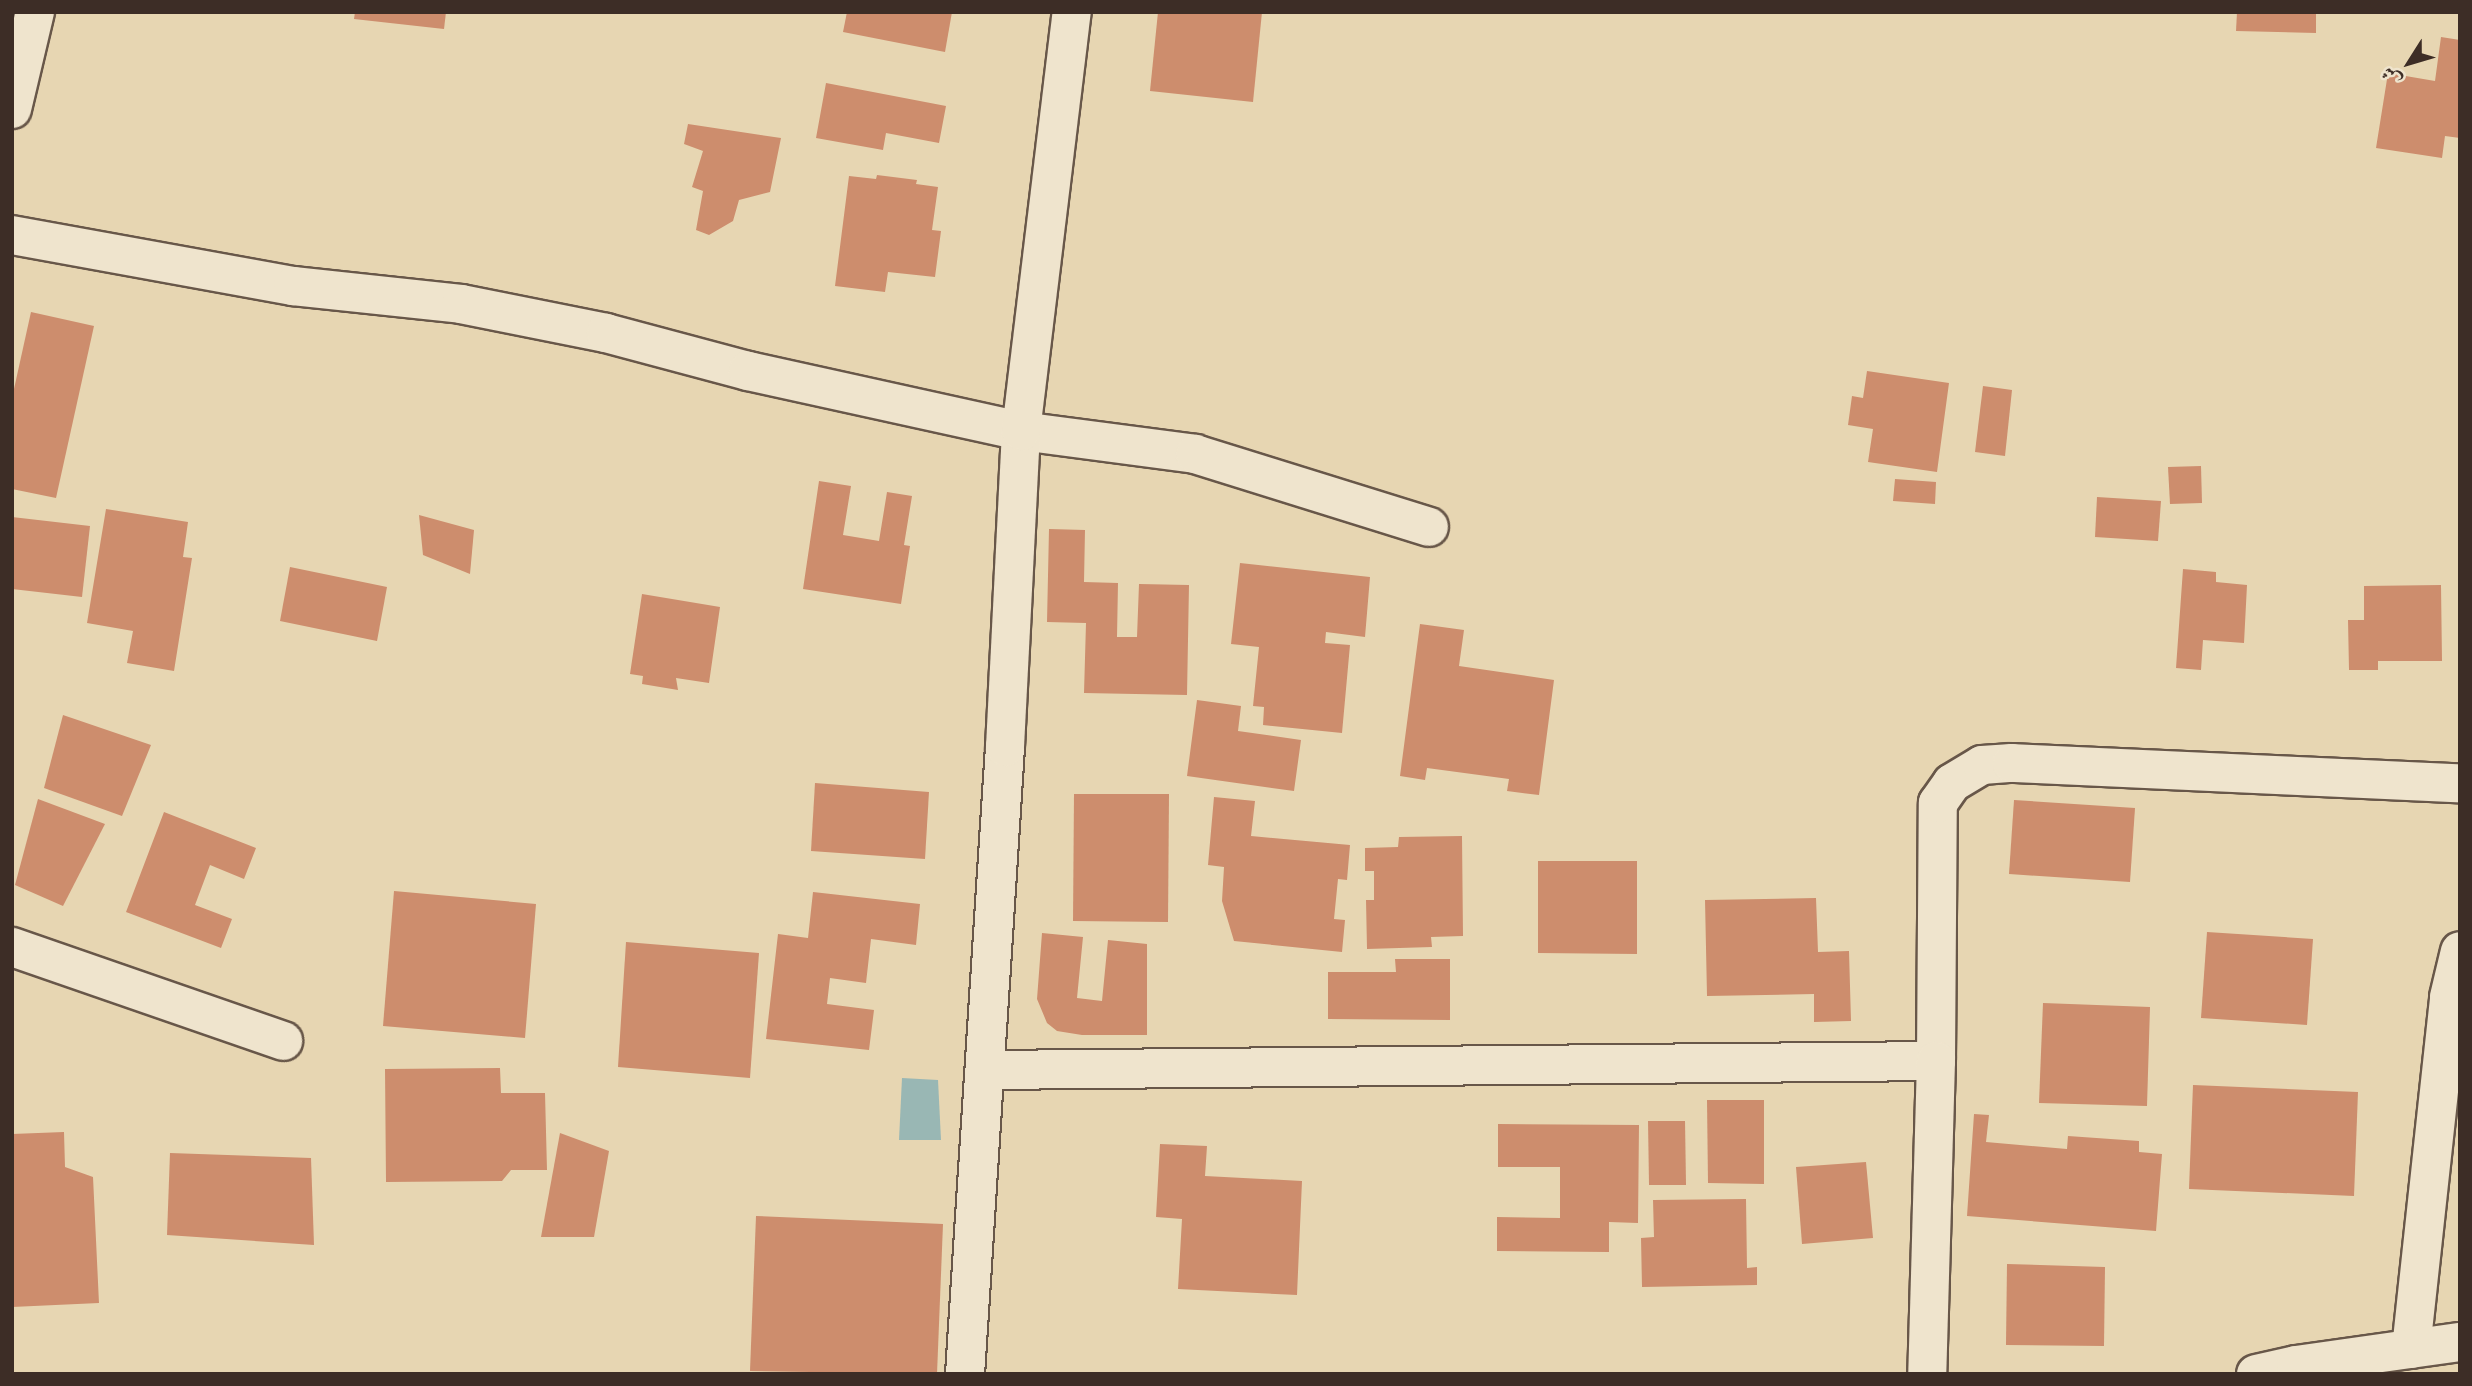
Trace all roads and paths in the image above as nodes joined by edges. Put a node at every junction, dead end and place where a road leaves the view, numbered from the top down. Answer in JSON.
{"nodes":[{"id":1,"x":35,"y":12,"type":"edge"},
{"id":2,"x":1072,"y":12,"type":"edge"},
{"id":3,"x":12,"y":109,"type":"edge"},
{"id":4,"x":12,"y":234,"type":"edge"},
{"id":5,"x":1021,"y":431,"type":"junction"},
{"id":6,"x":1429,"y":527,"type":"dead end"},
{"id":7,"x":2460,"y":783,"type":"edge"},
{"id":8,"x":12,"y":947,"type":"edge"},
{"id":9,"x":2460,"y":951,"type":"edge"},
{"id":10,"x":283,"y":1041,"type":"dead end"},
{"id":11,"x":1936,"y":1061,"type":"junction"},
{"id":12,"x":986,"y":1070,"type":"junction"},
{"id":13,"x":2460,"y":1342,"type":"edge"},
{"id":14,"x":2411,"y":1349,"type":"junction"},
{"id":15,"x":965,"y":1374,"type":"edge"},
{"id":16,"x":1927,"y":1374,"type":"edge"},
{"id":17,"x":2256,"y":1374,"type":"edge"}],
"edges":[{"from":1,"to":3,"type":"street"},
{"from":2,"to":5,"type":"street"},
{"from":4,"to":5,"type":"street"},
{"from":5,"to":6,"type":"street"},
{"from":5,"to":12,"type":"street"},
{"from":7,"to":11,"type":"street"},
{"from":8,"to":10,"type":"street"},
{"from":9,"to":14,"type":"street"},
{"from":11,"to":12,"type":"street"},
{"from":11,"to":16,"type":"street"},
{"from":12,"to":15,"type":"street"},
{"from":13,"to":14,"type":"street"},
{"from":14,"to":17,"type":"street"}]}
